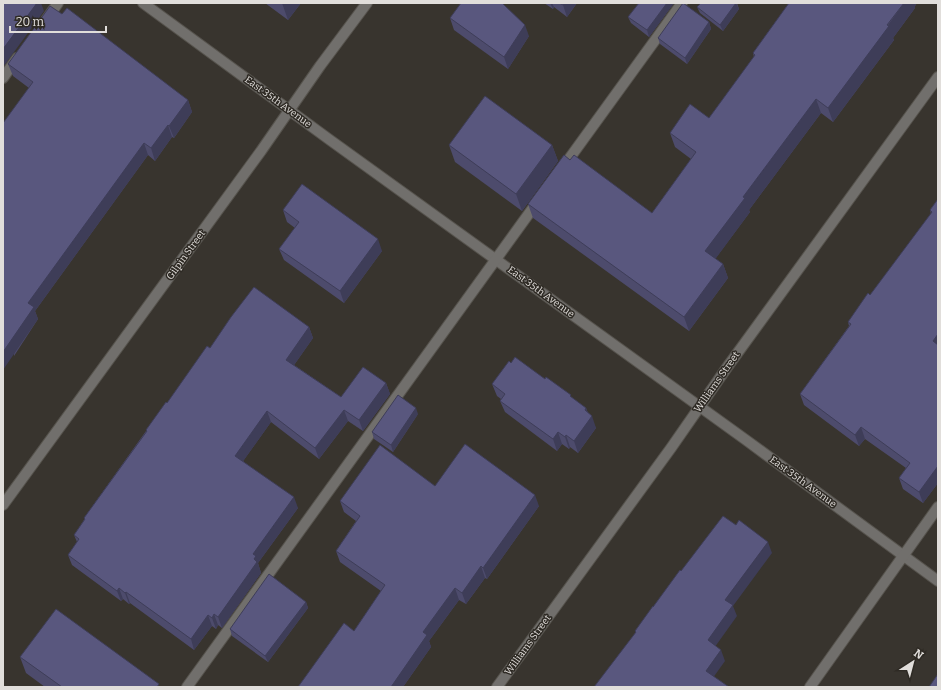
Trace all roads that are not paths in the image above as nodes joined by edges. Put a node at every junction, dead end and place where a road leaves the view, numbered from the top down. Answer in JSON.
{"nodes":[{"id":1,"x":58,"y":3,"type":"edge"},
{"id":2,"x":143,"y":3,"type":"edge"},
{"id":3,"x":367,"y":3,"type":"edge"},
{"id":4,"x":682,"y":3,"type":"edge"},
{"id":5,"x":40,"y":28,"type":"edge"},
{"id":6,"x":21,"y":53,"type":"edge"},
{"id":7,"x":938,"y":77,"type":"edge"},
{"id":8,"x":3,"y":78,"type":"edge"},
{"id":9,"x":290,"y":110,"type":"junction"},
{"id":10,"x":555,"y":178,"type":"edge"},
{"id":11,"x":545,"y":191,"type":"edge"},
{"id":12,"x":495,"y":259,"type":"junction"},
{"id":13,"x":700,"y":407,"type":"junction"},
{"id":14,"x":3,"y":505,"type":"edge"},
{"id":15,"x":938,"y":507,"type":"edge"},
{"id":16,"x":902,"y":555,"type":"junction"},
{"id":17,"x":938,"y":581,"type":"edge"},
{"id":18,"x":187,"y":687,"type":"edge"},
{"id":19,"x":497,"y":687,"type":"edge"},
{"id":20,"x":810,"y":687,"type":"edge"}],
"edges":[{"from":1,"to":5,"type":"street"},
{"from":2,"to":9,"type":"street","name":"East 35th Avenue"},
{"from":3,"to":9,"type":"street","name":"Gilpin Street"},
{"from":4,"to":10,"type":"street"},
{"from":6,"to":8,"type":"street"},
{"from":7,"to":13,"type":"street","name":"Williams Street"},
{"from":9,"to":12,"type":"street","name":"East 35th Avenue"},
{"from":9,"to":14,"type":"street","name":"Gilpin Street"},
{"from":11,"to":12,"type":"street"},
{"from":12,"to":13,"type":"street","name":"East 35th Avenue"},
{"from":12,"to":18,"type":"street"},
{"from":13,"to":16,"type":"street","name":"East 35th Avenue"},
{"from":13,"to":19,"type":"street","name":"Williams Street"},
{"from":15,"to":16,"type":"street"},
{"from":16,"to":17,"type":"street","name":"East 35th Avenue"},
{"from":16,"to":20,"type":"street"}]}
